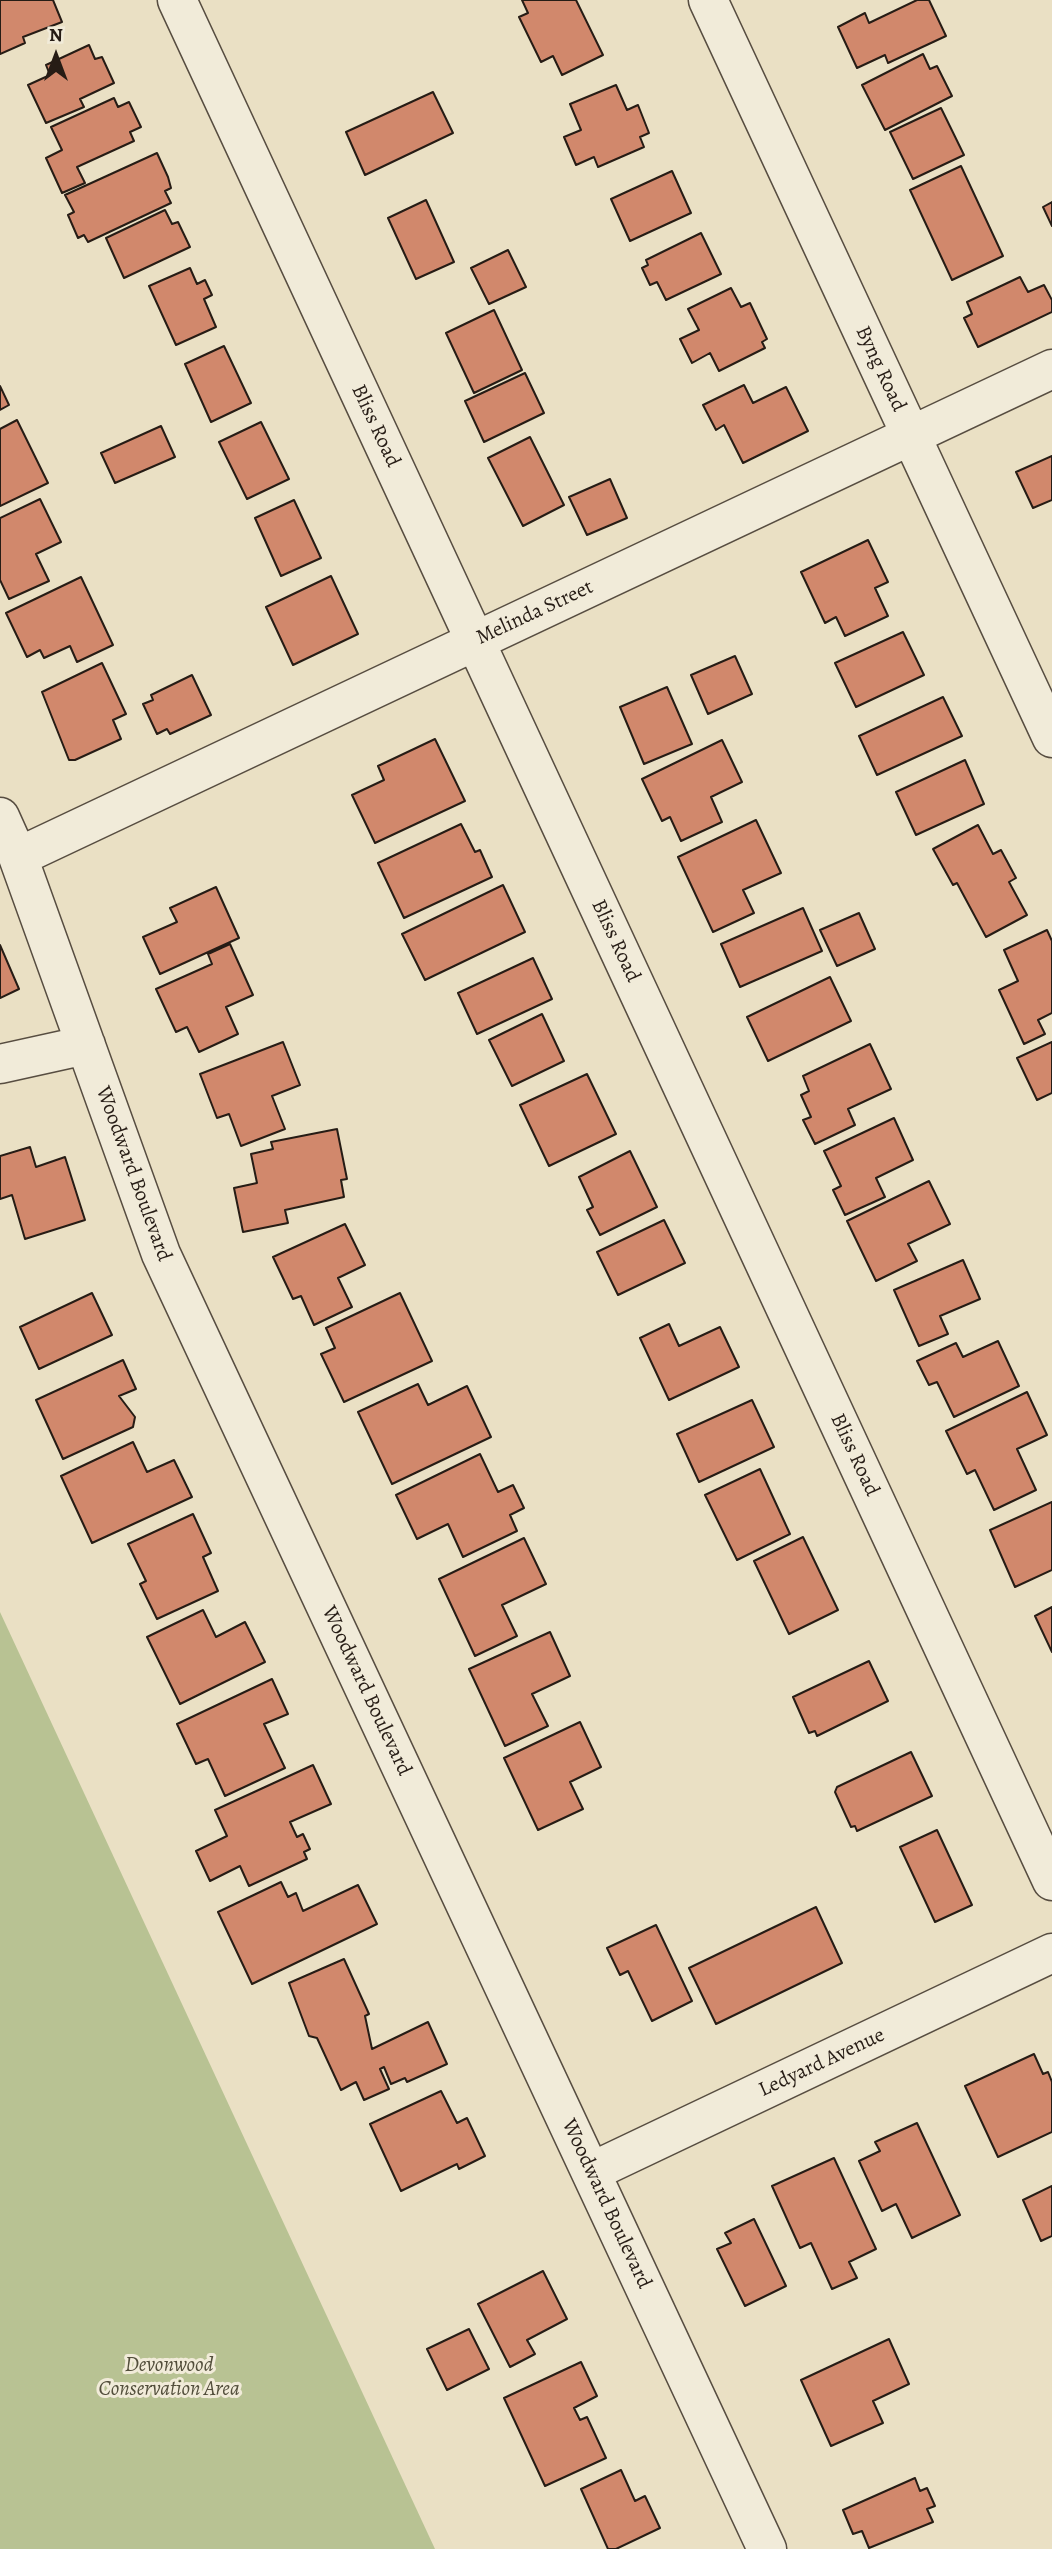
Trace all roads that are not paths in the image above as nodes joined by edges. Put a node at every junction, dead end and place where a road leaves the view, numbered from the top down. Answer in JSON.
{"nodes":[{"id":1,"x":177,"y":0,"type":"edge"},
{"id":2,"x":708,"y":0,"type":"edge"},
{"id":3,"x":1052,"y":369,"type":"edge"},
{"id":4,"x":911,"y":436,"type":"junction"},
{"id":5,"x":475,"y":641,"type":"junction"},
{"id":6,"x":1052,"y":738,"type":"edge"},
{"id":7,"x":0,"y":817,"type":"edge"},
{"id":8,"x":18,"y":857,"type":"junction"},
{"id":9,"x":86,"y":1045,"type":"junction"},
{"id":10,"x":0,"y":1064,"type":"edge"},
{"id":11,"x":1052,"y":1881,"type":"edge"},
{"id":12,"x":1052,"y":1953,"type":"edge"},
{"id":13,"x":591,"y":2172,"type":"junction"},
{"id":14,"x":767,"y":2549,"type":"edge"}],
"edges":[{"from":1,"to":5,"type":"street","name":"Bliss Road"},
{"from":2,"to":4,"type":"street","name":"Byng Road"},
{"from":3,"to":4,"type":"street","name":"Melinda Street"},
{"from":4,"to":5,"type":"street","name":"Melinda Street"},
{"from":4,"to":6,"type":"street","name":"Byng Road"},
{"from":5,"to":8,"type":"street","name":"Melinda Street"},
{"from":5,"to":11,"type":"street","name":"Bliss Road"},
{"from":7,"to":8,"type":"street","name":"Woodward Boulevard"},
{"from":8,"to":9,"type":"street","name":"Woodward Boulevard"},
{"from":9,"to":10,"type":"street"},
{"from":9,"to":13,"type":"street","name":"Woodward Boulevard"},
{"from":12,"to":13,"type":"street","name":"Ledyard Avenue"},
{"from":13,"to":14,"type":"street","name":"Woodward Boulevard"}]}
